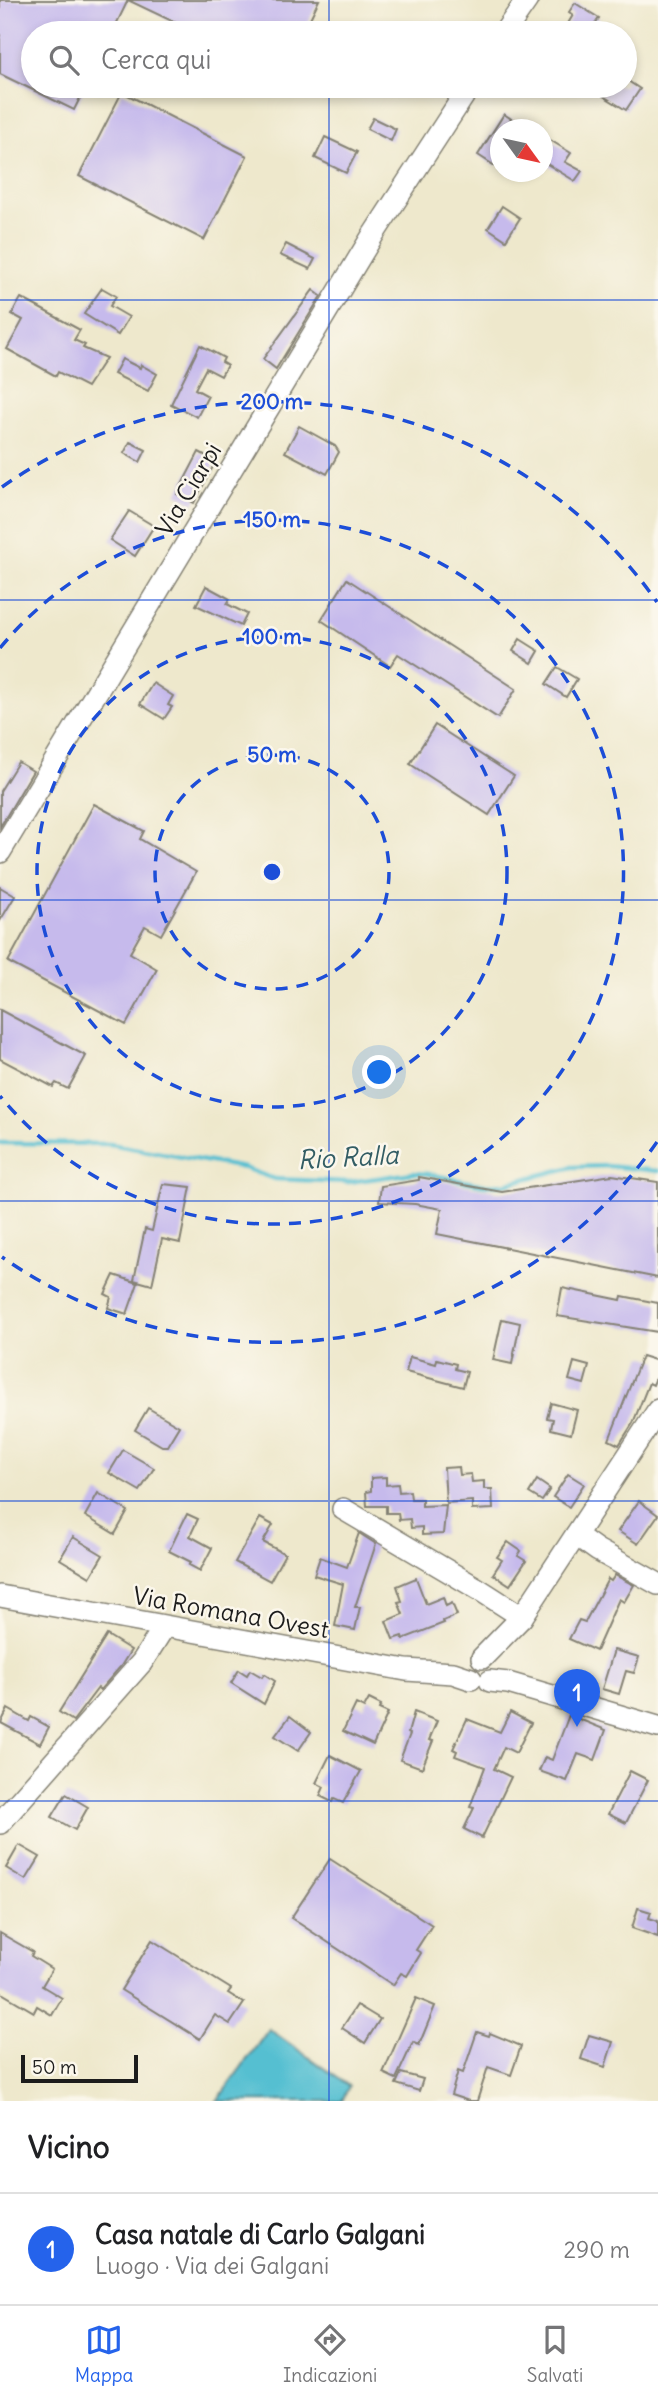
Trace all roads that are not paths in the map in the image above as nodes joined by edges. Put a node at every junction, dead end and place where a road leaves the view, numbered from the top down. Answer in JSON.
{"nodes":[{"id":1,"x":527,"y":0,"type":"edge"},
{"id":2,"x":512,"y":21,"type":"edge"},
{"id":3,"x":462,"y":98,"type":"edge"},
{"id":4,"x":0,"y":852,"type":"edge"},
{"id":5,"x":654,"y":1424,"type":"edge"},
{"id":6,"x":343,"y":1509,"type":"dead end"},
{"id":7,"x":576,"y":1535,"type":"junction"},
{"id":8,"x":658,"y":1584,"type":"edge"},
{"id":9,"x":0,"y":1597,"type":"edge"},
{"id":10,"x":522,"y":1617,"type":"junction"},
{"id":11,"x":164,"y":1627,"type":"junction"},
{"id":12,"x":484,"y":1670,"type":"junction"},
{"id":13,"x":658,"y":1727,"type":"edge"},
{"id":14,"x":0,"y":1822,"type":"edge"}],
"edges":[{"from":1,"to":2,"type":"street"},
{"from":3,"to":4,"type":"street","name":"Via Ciarpi"},
{"from":5,"to":7,"type":"street"},
{"from":6,"to":10,"type":"street"},
{"from":7,"to":8,"type":"street"},
{"from":7,"to":10,"type":"street"},
{"from":9,"to":11,"type":"street","name":"Via Romana Ovest"},
{"from":10,"to":12,"type":"street"},
{"from":11,"to":12,"type":"street","name":"Via Romana Ovest"},
{"from":11,"to":14,"type":"street"},
{"from":12,"to":13,"type":"street","name":"Via Romana Ovest"}]}
